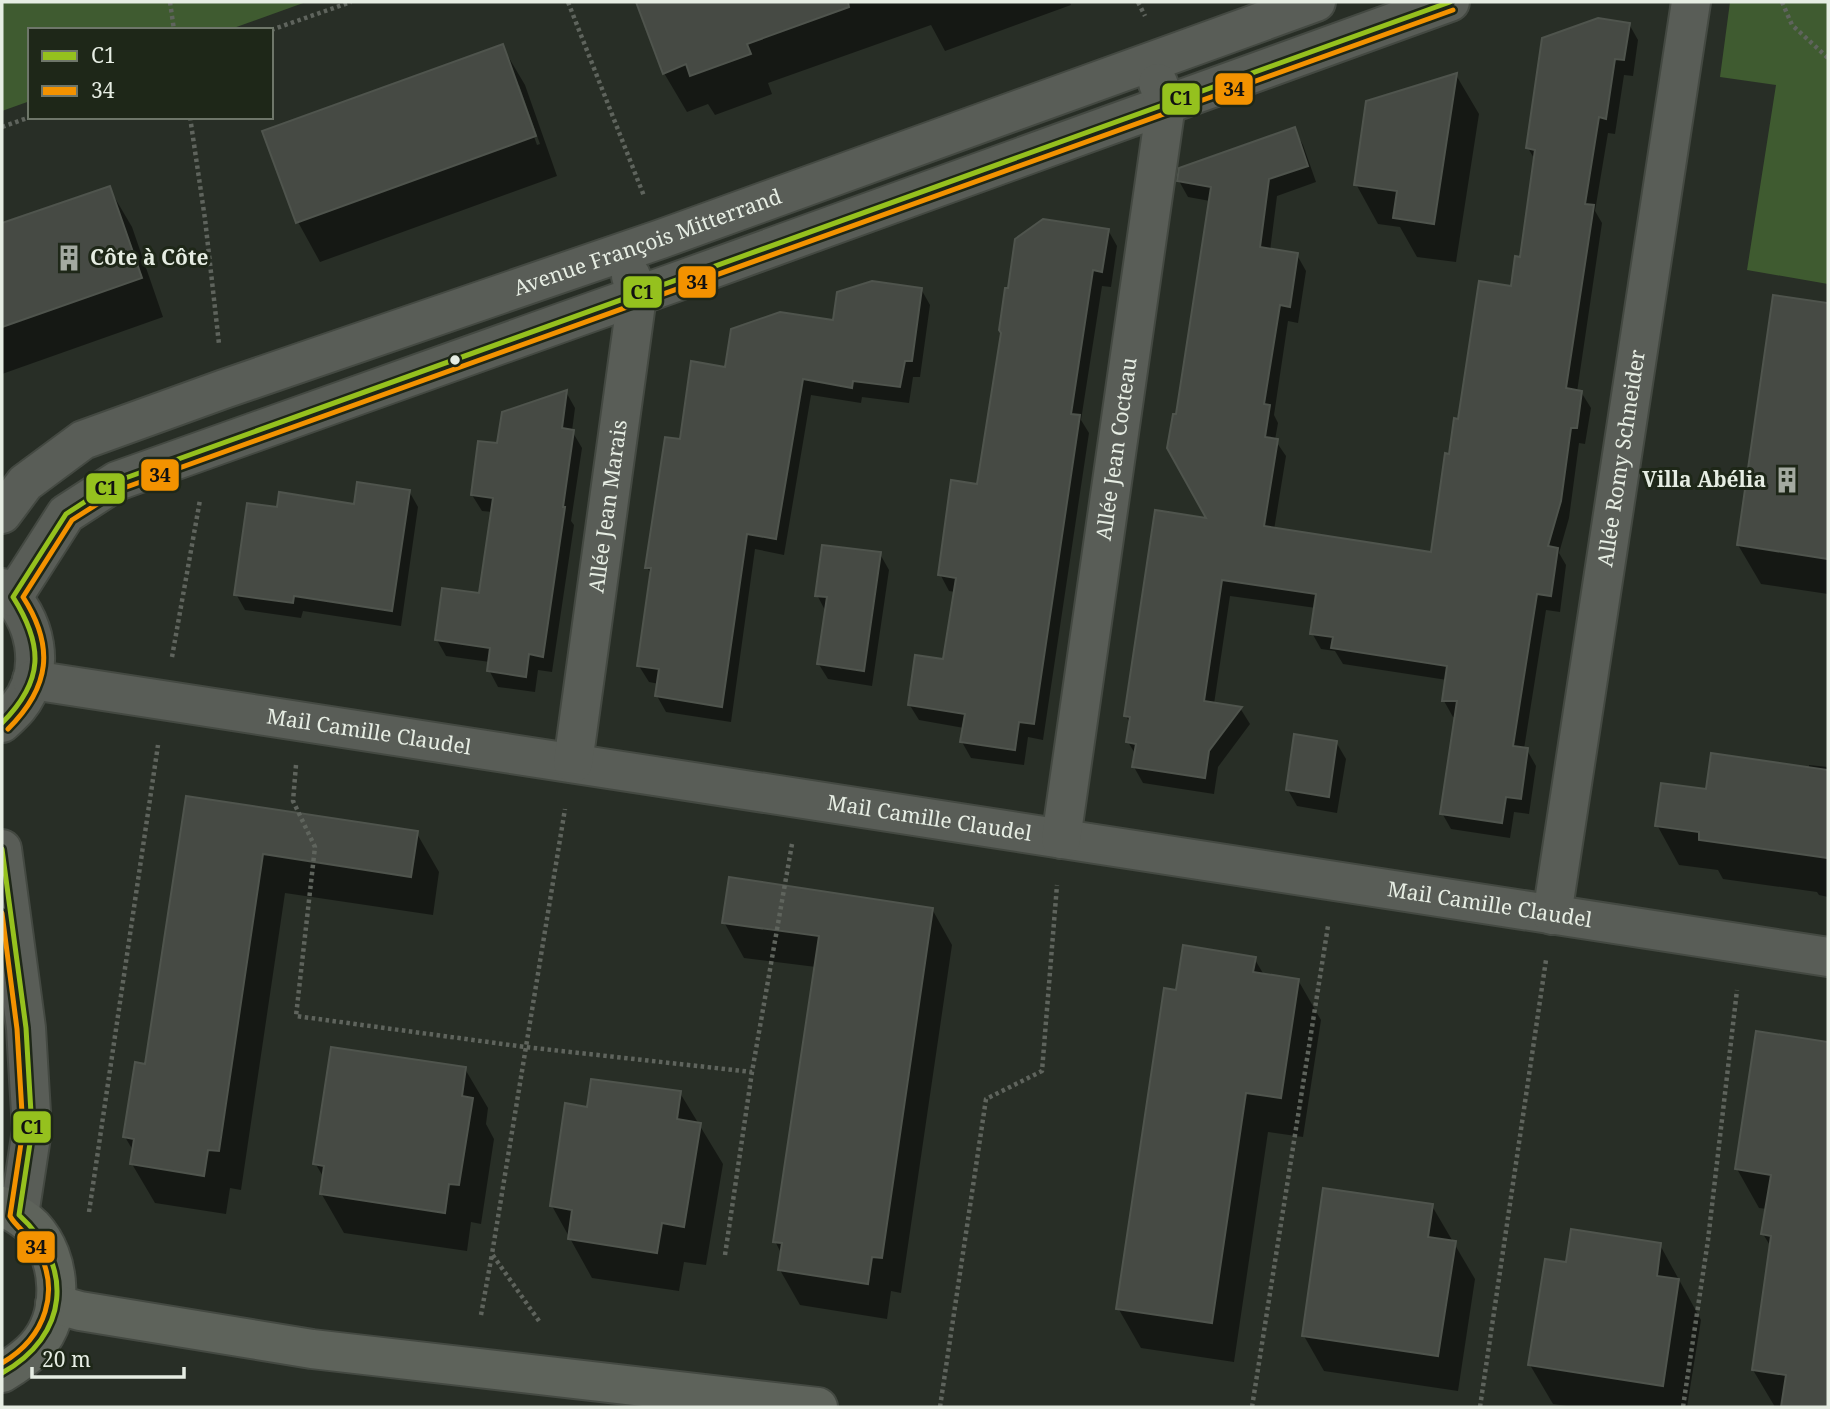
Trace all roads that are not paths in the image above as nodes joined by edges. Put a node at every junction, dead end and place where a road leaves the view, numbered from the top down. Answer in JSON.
{"nodes":[{"id":1,"x":1315,"y":2,"type":"edge"},
{"id":2,"x":1450,"y":2,"type":"edge"},
{"id":3,"x":1691,"y":2,"type":"edge"},
{"id":4,"x":1151,"y":62,"type":"junction"},
{"id":5,"x":1166,"y":104,"type":"junction"},
{"id":6,"x":623,"y":251,"type":"junction"},
{"id":7,"x":636,"y":296,"type":"junction"},
{"id":8,"x":2,"y":514,"type":"edge"},
{"id":9,"x":8,"y":592,"type":"edge"},
{"id":10,"x":32,"y":680,"type":"junction"},
{"id":11,"x":2,"y":723,"type":"edge"},
{"id":12,"x":573,"y":763,"type":"junction"},
{"id":13,"x":1060,"y":839,"type":"junction"},
{"id":14,"x":2,"y":849,"type":"edge"},
{"id":15,"x":1552,"y":915,"type":"junction"},
{"id":16,"x":1828,"y":957,"type":"edge"},
{"id":17,"x":10,"y":1210,"type":"edge"},
{"id":18,"x":55,"y":1304,"type":"junction"},
{"id":19,"x":2,"y":1373,"type":"edge"},
{"id":20,"x":818,"y":1407,"type":"edge"}],
"edges":[{"from":1,"to":4,"type":"street","name":"Avenue François Mitterrand"},
{"from":2,"to":5,"type":"street"},
{"from":3,"to":15,"type":"street","name":"Allée Romy Schneider"},
{"from":4,"to":5,"type":"street","name":"Allée Jean Cocteau"},
{"from":4,"to":6,"type":"street","name":"Avenue François Mitterrand"},
{"from":5,"to":7,"type":"street"},
{"from":5,"to":13,"type":"street","name":"Allée Jean Cocteau"},
{"from":6,"to":7,"type":"street","name":"Allée Jean Marais"},
{"from":6,"to":8,"type":"street","name":"Avenue François Mitterrand"},
{"from":7,"to":9,"type":"street"},
{"from":7,"to":12,"type":"street","name":"Allée Jean Marais"},
{"from":9,"to":10,"type":"street"},
{"from":10,"to":11,"type":"street"},
{"from":10,"to":12,"type":"street","name":"Mail Camille Claudel"},
{"from":12,"to":13,"type":"street","name":"Mail Camille Claudel"},
{"from":13,"to":15,"type":"street","name":"Mail Camille Claudel"},
{"from":14,"to":17,"type":"street"},
{"from":15,"to":16,"type":"street","name":"Mail Camille Claudel"},
{"from":17,"to":18,"type":"street"},
{"from":18,"to":19,"type":"street"},
{"from":18,"to":20,"type":"street"}]}
